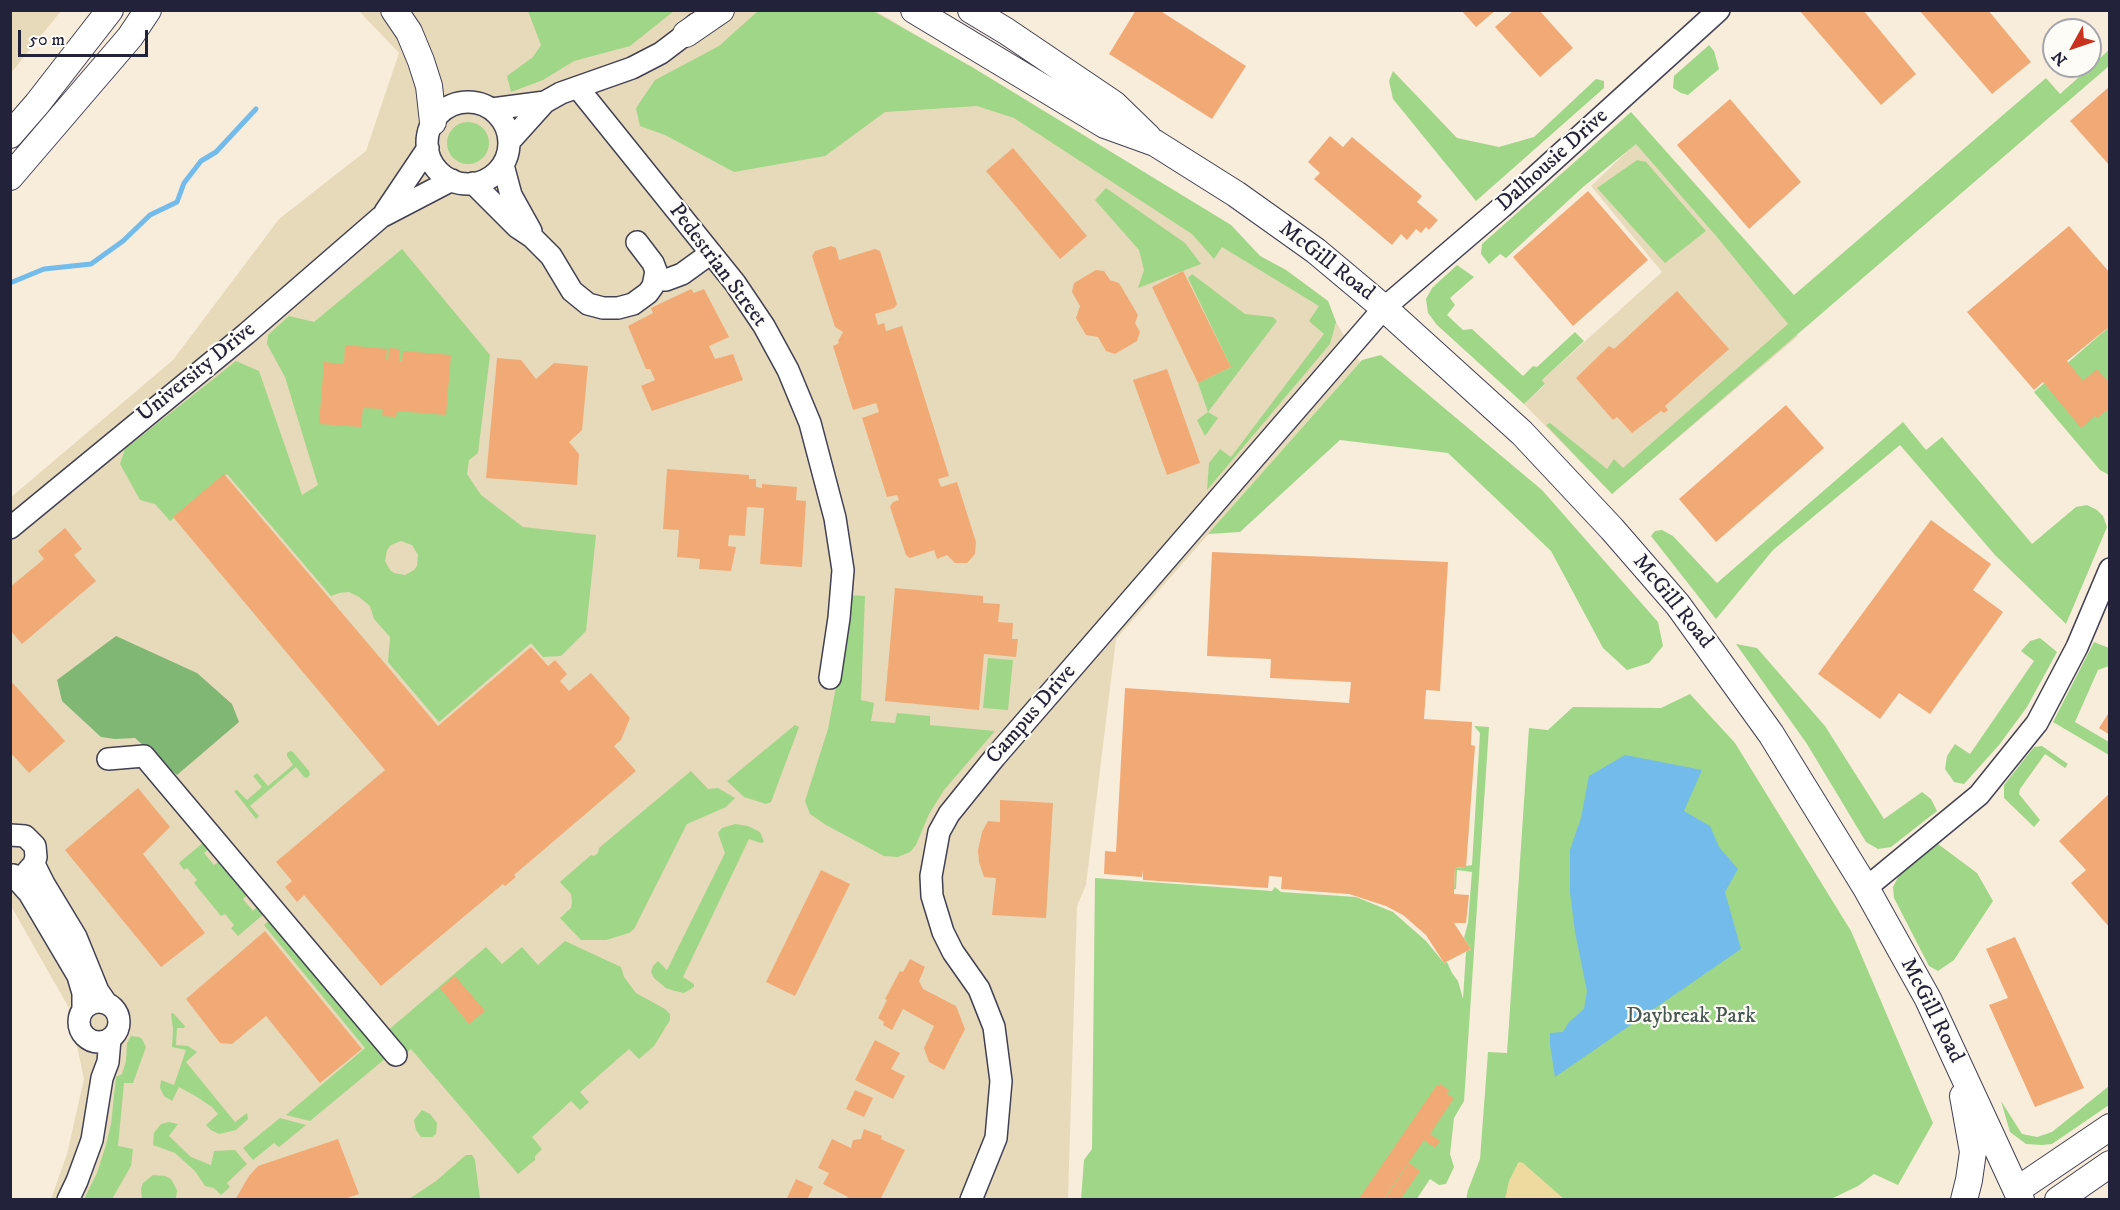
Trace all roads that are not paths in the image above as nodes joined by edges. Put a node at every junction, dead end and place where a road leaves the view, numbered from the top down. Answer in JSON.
{"nodes":[{"id":1,"x":110,"y":10,"type":"edge"},
{"id":2,"x":148,"y":10,"type":"edge"},
{"id":3,"x":161,"y":10,"type":"edge"},
{"id":4,"x":394,"y":10,"type":"edge"},
{"id":5,"x":698,"y":10,"type":"edge"},
{"id":6,"x":708,"y":10,"type":"edge"},
{"id":7,"x":721,"y":10,"type":"edge"},
{"id":8,"x":914,"y":10,"type":"edge"},
{"id":9,"x":971,"y":10,"type":"edge"},
{"id":10,"x":1719,"y":10,"type":"edge"},
{"id":11,"x":686,"y":34,"type":"junction"},
{"id":12,"x":130,"y":37,"type":"junction"},
{"id":13,"x":578,"y":88,"type":"junction"},
{"id":14,"x":545,"y":102,"type":"junction"},
{"id":15,"x":492,"y":109,"type":"junction"},
{"id":16,"x":433,"y":123,"type":"junction"},
{"id":17,"x":10,"y":135,"type":"edge"},
{"id":18,"x":509,"y":142,"type":"junction"},
{"id":19,"x":1155,"y":143,"type":"junction"},
{"id":20,"x":428,"y":148,"type":"junction"},
{"id":21,"x":503,"y":165,"type":"junction"},
{"id":22,"x":10,"y":177,"type":"edge"},
{"id":23,"x":462,"y":182,"type":"junction"},
{"id":24,"x":381,"y":217,"type":"junction"},
{"id":25,"x":532,"y":237,"type":"junction"},
{"id":26,"x":637,"y":242,"type":"dead end"},
{"id":27,"x":711,"y":253,"type":"junction"},
{"id":28,"x":655,"y":279,"type":"junction"},
{"id":29,"x":1384,"y":309,"type":"junction"},
{"id":30,"x":10,"y":528,"type":"edge"},
{"id":31,"x":2109,"y":569,"type":"edge"},
{"id":32,"x":830,"y":678,"type":"dead end"},
{"id":33,"x":108,"y":759,"type":"dead end"},
{"id":34,"x":14,"y":831,"type":"edge"},
{"id":35,"x":34,"y":864,"type":"junction"},
{"id":36,"x":12,"y":875,"type":"edge"},
{"id":37,"x":1866,"y":888,"type":"junction"},
{"id":38,"x":107,"y":1004,"type":"junction"},
{"id":39,"x":83,"y":1010,"type":"junction"},
{"id":40,"x":101,"y":1041,"type":"junction"},
{"id":41,"x":1951,"y":1049,"type":"junction"},
{"id":42,"x":396,"y":1055,"type":"dead end"},
{"id":43,"x":2109,"y":1127,"type":"edge"},
{"id":44,"x":2109,"y":1164,"type":"edge"},
{"id":45,"x":2014,"y":1196,"type":"edge"},
{"id":46,"x":68,"y":1200,"type":"edge"},
{"id":47,"x":971,"y":1200,"type":"edge"},
{"id":48,"x":1964,"y":1200,"type":"edge"},
{"id":49,"x":2058,"y":1200,"type":"edge"}],
"edges":[{"from":1,"to":17,"type":"main road"},
{"from":2,"to":12,"type":"main road"},
{"from":3,"to":12,"type":"main road"},
{"from":4,"to":16,"type":"main road"},
{"from":5,"to":11,"type":"main road"},
{"from":6,"to":11,"type":"street"},
{"from":7,"to":11,"type":"main road"},
{"from":8,"to":19,"type":"main road","name":"McGill Road"},
{"from":9,"to":19,"type":"main road","name":"McGill Road"},
{"from":10,"to":29,"type":"street","name":"Dalhousie Drive"},
{"from":11,"to":13,"type":"street"},
{"from":12,"to":22,"type":"main road"},
{"from":13,"to":14,"type":"street"},
{"from":13,"to":27,"type":"street","name":"Pedestrian Street"},
{"from":14,"to":15,"type":"street"},
{"from":14,"to":18,"type":"street"},
{"from":15,"to":16,"type":"street"},
{"from":15,"to":18,"type":"street"},
{"from":16,"to":20,"type":"street"},
{"from":18,"to":21,"type":"street"},
{"from":19,"to":29,"type":"main road","name":"McGill Road"},
{"from":20,"to":23,"type":"street"},
{"from":20,"to":24,"type":"street","name":"University Drive"},
{"from":21,"to":23,"type":"street"},
{"from":21,"to":25,"type":"street"},
{"from":23,"to":24,"type":"street","name":"University Drive"},
{"from":23,"to":25,"type":"street"},
{"from":24,"to":30,"type":"street","name":"University Drive"},
{"from":25,"to":28,"type":"street"},
{"from":26,"to":28,"type":"street"},
{"from":27,"to":28,"type":"street"},
{"from":27,"to":32,"type":"street","name":"Pedestrian Street"},
{"from":29,"to":37,"type":"main road","name":"McGill Road"},
{"from":29,"to":47,"type":"street","name":"Campus Drive"},
{"from":31,"to":37,"type":"street"},
{"from":33,"to":42,"type":"street"},
{"from":34,"to":35,"type":"street"},
{"from":35,"to":36,"type":"street"},
{"from":35,"to":38,"type":"street"},
{"from":36,"to":39,"type":"street"},
{"from":37,"to":41,"type":"main road","name":"McGill Road"},
{"from":38,"to":39,"type":"street"},
{"from":38,"to":40,"type":"street"},
{"from":39,"to":40,"type":"street"},
{"from":40,"to":46,"type":"street"},
{"from":41,"to":45,"type":"main road","name":"McGill Road"},
{"from":41,"to":48,"type":"main road"},
{"from":43,"to":45,"type":"main road"},
{"from":44,"to":49,"type":"main road"}]}
